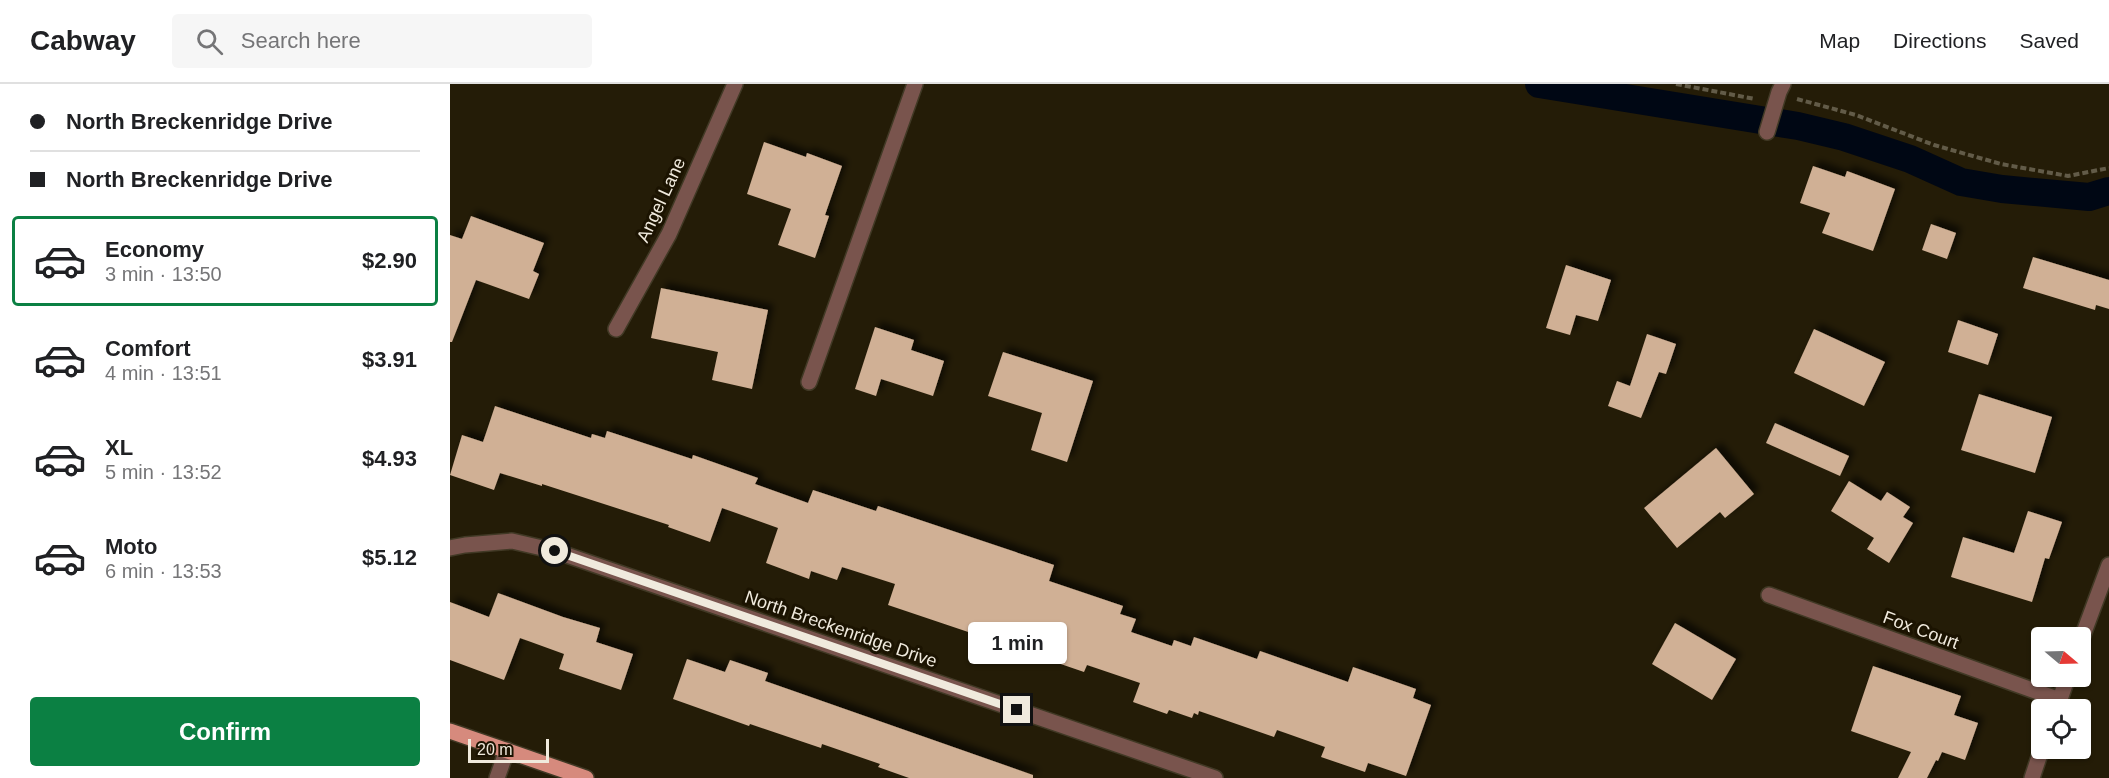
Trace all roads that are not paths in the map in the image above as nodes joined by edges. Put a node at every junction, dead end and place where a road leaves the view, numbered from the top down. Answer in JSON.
{"nodes":[{"id":1,"x":735,"y":84,"type":"edge"},
{"id":2,"x":915,"y":84,"type":"edge"},
{"id":3,"x":1781,"y":88,"type":"edge"},
{"id":4,"x":1767,"y":132,"type":"dead end"},
{"id":5,"x":616,"y":329,"type":"dead end"},
{"id":6,"x":809,"y":382,"type":"dead end"},
{"id":7,"x":450,"y":548,"type":"edge"},
{"id":8,"x":2109,"y":565,"type":"edge"},
{"id":9,"x":1769,"y":595,"type":"dead end"},
{"id":10,"x":2086,"y":627,"type":"edge"},
{"id":11,"x":2042,"y":699,"type":"edge"},
{"id":12,"x":450,"y":730,"type":"edge"},
{"id":13,"x":507,"y":750,"type":"junction"},
{"id":14,"x":2038,"y":759,"type":"edge"},
{"id":15,"x":498,"y":778,"type":"edge"},
{"id":16,"x":586,"y":778,"type":"edge"},
{"id":17,"x":1215,"y":778,"type":"edge"},
{"id":18,"x":2032,"y":778,"type":"edge"}],
"edges":[{"from":1,"to":5,"type":"street","name":"Angel Lane"},
{"from":2,"to":6,"type":"street"},
{"from":3,"to":4,"type":"street"},
{"from":7,"to":17,"type":"street","name":"North Breckenridge Drive"},
{"from":8,"to":10,"type":"street"},
{"from":9,"to":11,"type":"street","name":"Fox Court"},
{"from":12,"to":13,"type":"main road"},
{"from":13,"to":15,"type":"street"},
{"from":13,"to":16,"type":"main road"},
{"from":14,"to":18,"type":"street"}]}
